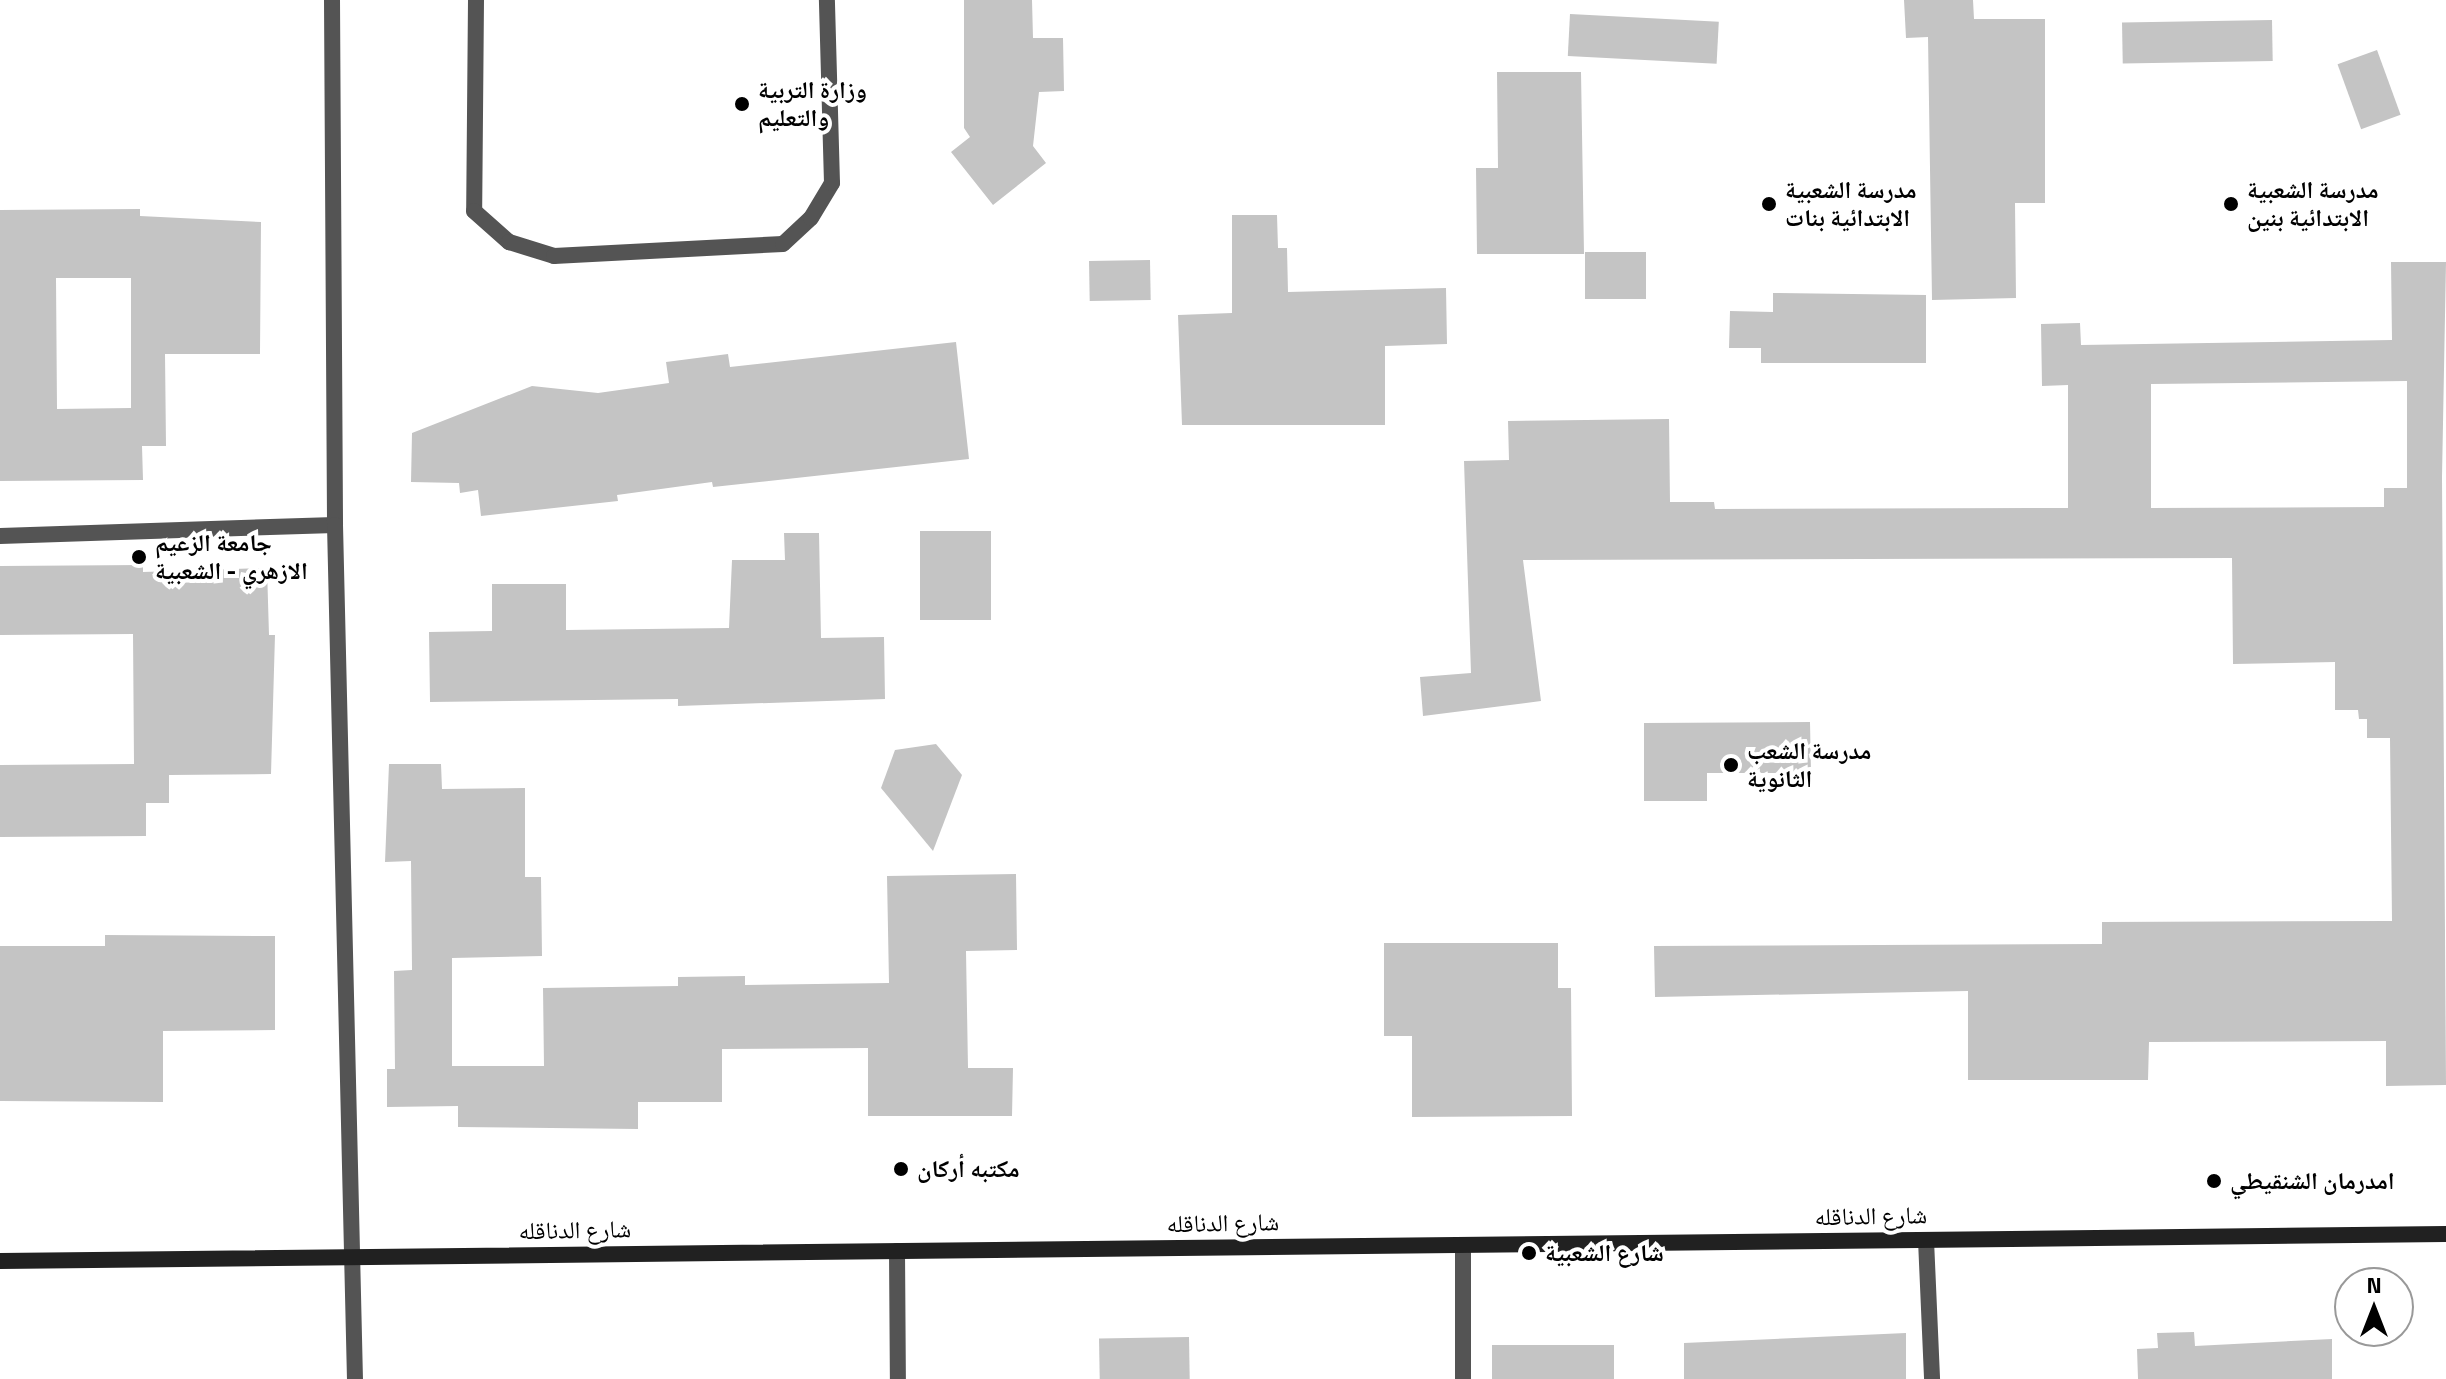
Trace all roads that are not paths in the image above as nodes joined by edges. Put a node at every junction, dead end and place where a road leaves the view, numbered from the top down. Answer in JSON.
{"nodes":[{"id":1,"x":332,"y":0,"type":"edge"},
{"id":2,"x":476,"y":0,"type":"edge"},
{"id":3,"x":827,"y":0,"type":"edge"},
{"id":4,"x":335,"y":525,"type":"junction"},
{"id":5,"x":0,"y":536,"type":"edge"},
{"id":6,"x":2446,"y":1234,"type":"edge"},
{"id":7,"x":1926,"y":1240,"type":"junction"},
{"id":8,"x":1463,"y":1245,"type":"junction"},
{"id":9,"x":897,"y":1251,"type":"junction"},
{"id":10,"x":353,"y":1257,"type":"junction"},
{"id":11,"x":0,"y":1261,"type":"edge"},
{"id":12,"x":355,"y":1379,"type":"edge"},
{"id":13,"x":898,"y":1379,"type":"edge"},
{"id":14,"x":1463,"y":1379,"type":"edge"},
{"id":15,"x":1932,"y":1379,"type":"edge"}],
"edges":[{"from":1,"to":4,"type":"street"},
{"from":2,"to":3,"type":"street"},
{"from":4,"to":5,"type":"street"},
{"from":4,"to":10,"type":"street"},
{"from":6,"to":7,"type":"street","name":"شارع الدناقله"},
{"from":7,"to":8,"type":"street","name":"شارع الدناقله"},
{"from":7,"to":15,"type":"street"},
{"from":8,"to":9,"type":"street","name":"شارع الدناقله"},
{"from":8,"to":14,"type":"street"},
{"from":9,"to":10,"type":"street","name":"شارع الدناقله"},
{"from":9,"to":13,"type":"street"},
{"from":10,"to":11,"type":"street","name":"شارع الدناقله"},
{"from":10,"to":12,"type":"street"}]}
